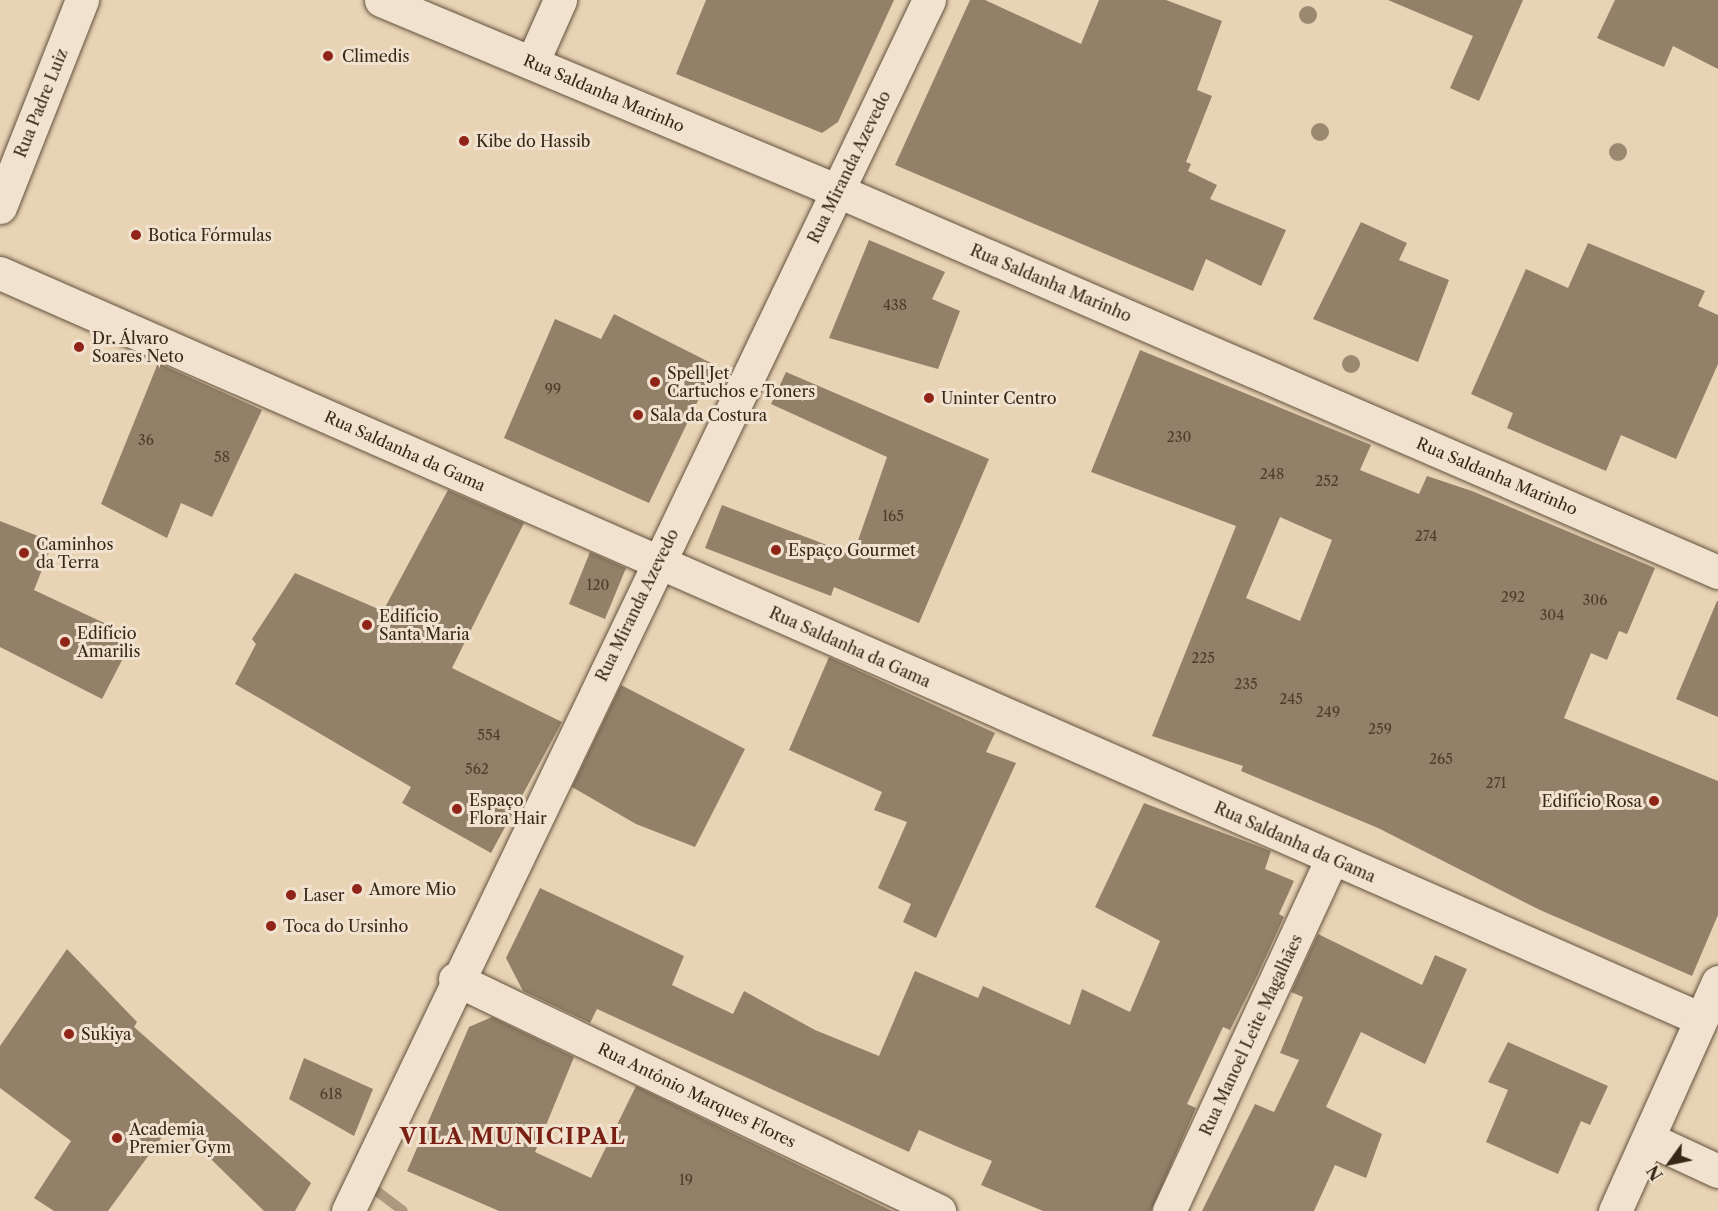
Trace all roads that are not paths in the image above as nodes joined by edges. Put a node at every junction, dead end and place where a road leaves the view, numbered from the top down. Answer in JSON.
{"nodes":[{"id":1,"x":82,"y":0,"type":"edge"},
{"id":2,"x":381,"y":0,"type":"edge"},
{"id":3,"x":560,"y":0,"type":"edge"},
{"id":4,"x":929,"y":0,"type":"edge"},
{"id":5,"x":532,"y":63,"type":"junction"},
{"id":6,"x":838,"y":191,"type":"junction"},
{"id":7,"x":0,"y":207,"type":"edge"},
{"id":8,"x":0,"y":273,"type":"edge"},
{"id":9,"x":658,"y":562,"type":"junction"},
{"id":10,"x":1718,"y":572,"type":"edge"},
{"id":11,"x":1332,"y":859,"type":"junction"},
{"id":12,"x":455,"y":979,"type":"junction"},
{"id":13,"x":1718,"y":982,"type":"edge"},
{"id":14,"x":1701,"y":1019,"type":"junction"},
{"id":15,"x":1649,"y":1139,"type":"junction"},
{"id":16,"x":1718,"y":1171,"type":"edge"},
{"id":17,"x":348,"y":1211,"type":"edge"},
{"id":18,"x":939,"y":1211,"type":"edge"},
{"id":19,"x":1169,"y":1211,"type":"edge"},
{"id":20,"x":1615,"y":1211,"type":"edge"}],
"edges":[{"from":1,"to":7,"type":"street","name":"Rua Padre Luiz"},
{"from":2,"to":5,"type":"street","name":"Rua Saldanha Marinho"},
{"from":3,"to":5,"type":"street"},
{"from":4,"to":6,"type":"street","name":"Rua Miranda Azevedo"},
{"from":5,"to":6,"type":"street","name":"Rua Saldanha Marinho"},
{"from":6,"to":9,"type":"street","name":"Rua Miranda Azevedo"},
{"from":6,"to":10,"type":"street","name":"Rua Saldanha Marinho"},
{"from":8,"to":9,"type":"street","name":"Rua Saldanha da Gama"},
{"from":9,"to":11,"type":"street","name":"Rua Saldanha da Gama"},
{"from":9,"to":12,"type":"street","name":"Rua Miranda Azevedo"},
{"from":11,"to":14,"type":"street","name":"Rua Saldanha da Gama"},
{"from":11,"to":19,"type":"street","name":"Rua Manoel Leite Magalhães"},
{"from":12,"to":17,"type":"street","name":"Rua Miranda Azevedo"},
{"from":12,"to":18,"type":"street","name":"Rua Antônio Marques Flores"},
{"from":13,"to":14,"type":"street"},
{"from":14,"to":15,"type":"street"},
{"from":15,"to":16,"type":"street"},
{"from":15,"to":20,"type":"street"}]}
